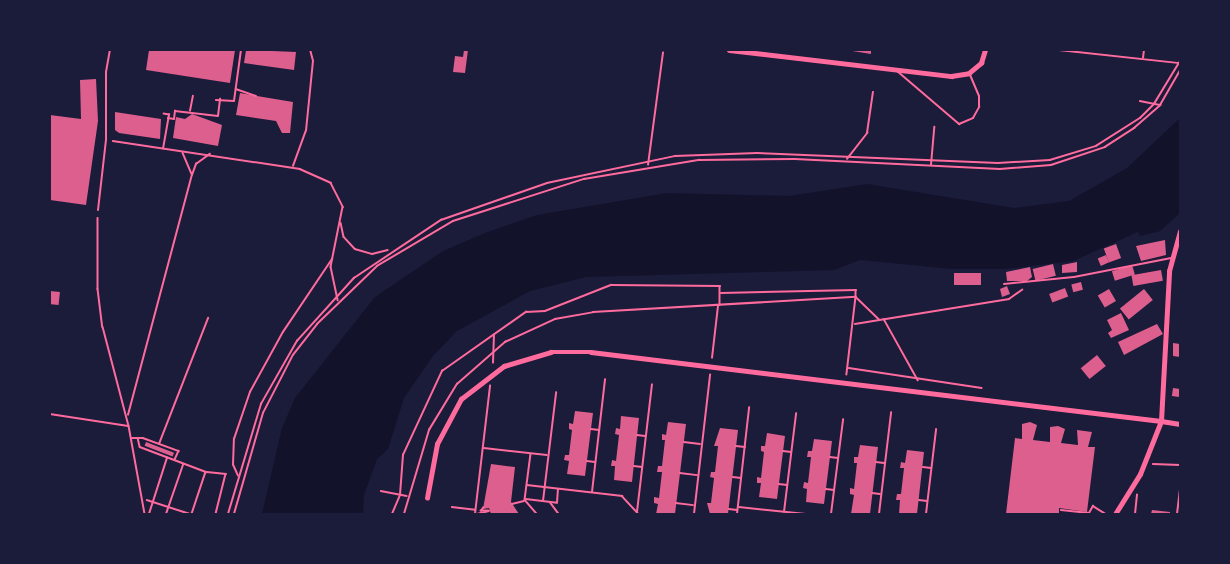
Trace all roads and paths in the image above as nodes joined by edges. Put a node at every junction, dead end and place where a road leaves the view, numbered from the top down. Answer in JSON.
{"nodes":[{"id":1,"x":110,"y":50,"type":"edge"},
{"id":2,"x":241,"y":50,"type":"edge"},
{"id":3,"x":310,"y":50,"type":"edge"},
{"id":4,"x":729,"y":50,"type":"edge"},
{"id":5,"x":986,"y":50,"type":"edge"},
{"id":6,"x":1059,"y":50,"type":"edge"},
{"id":7,"x":1144,"y":50,"type":"edge"},
{"id":8,"x":760,"y":51,"type":"edge"},
{"id":9,"x":1077,"y":51,"type":"edge"},
{"id":10,"x":663,"y":53,"type":"dead end"},
{"id":11,"x":1143,"y":59,"type":"junction"},
{"id":12,"x":1180,"y":62,"type":"edge"},
{"id":13,"x":895,"y":69,"type":"junction"},
{"id":14,"x":1180,"y":71,"type":"edge"},
{"id":15,"x":969,"y":73,"type":"junction"},
{"id":16,"x":236,"y":89,"type":"junction"},
{"id":17,"x":873,"y":92,"type":"dead end"},
{"id":18,"x":193,"y":96,"type":"dead end"},
{"id":19,"x":256,"y":96,"type":"dead end"},
{"id":20,"x":220,"y":99,"type":"junction"},
{"id":21,"x":216,"y":100,"type":"dead end"},
{"id":22,"x":1140,"y":101,"type":"dead end"},
{"id":23,"x":1154,"y":104,"type":"junction"},
{"id":24,"x":1160,"y":105,"type":"junction"},
{"id":25,"x":164,"y":114,"type":"dead end"},
{"id":26,"x":189,"y":114,"type":"junction"},
{"id":27,"x":168,"y":118,"type":"junction"},
{"id":28,"x":934,"y":127,"type":"dead end"},
{"id":29,"x":106,"y":140,"type":"junction"},
{"id":30,"x":163,"y":150,"type":"junction"},
{"id":31,"x":183,"y":153,"type":"junction"},
{"id":32,"x":211,"y":154,"type":"junction"},
{"id":33,"x":850,"y":156,"type":"junction"},
{"id":34,"x":648,"y":160,"type":"junction"},
{"id":35,"x":846,"y":160,"type":"junction"},
{"id":36,"x":931,"y":160,"type":"junction"},
{"id":37,"x":930,"y":165,"type":"junction"},
{"id":38,"x":647,"y":166,"type":"junction"},
{"id":39,"x":293,"y":167,"type":"junction"},
{"id":40,"x":192,"y":175,"type":"junction"},
{"id":41,"x":98,"y":210,"type":"joint"},
{"id":42,"x":341,"y":222,"type":"junction"},
{"id":43,"x":1180,"y":231,"type":"edge"},
{"id":44,"x":389,"y":251,"type":"junction"},
{"id":45,"x":332,"y":258,"type":"junction"},
{"id":46,"x":1171,"y":258,"type":"junction"},
{"id":47,"x":1030,"y":283,"type":"junction"},
{"id":48,"x":1004,"y":284,"type":"dead end"},
{"id":49,"x":720,"y":292,"type":"junction"},
{"id":50,"x":336,"y":294,"type":"junction"},
{"id":51,"x":338,"y":300,"type":"junction"},
{"id":52,"x":207,"y":318,"type":"dead end"},
{"id":53,"x":884,"y":319,"type":"junction"},
{"id":54,"x":880,"y":320,"type":"junction"},
{"id":55,"x":854,"y":324,"type":"dead end"},
{"id":56,"x":494,"y":334,"type":"junction"},
{"id":57,"x":711,"y":362,"type":"dead end"},
{"id":58,"x":848,"y":368,"type":"dead end"},
{"id":59,"x":710,"y":371,"type":"dead end"},
{"id":60,"x":492,"y":373,"type":"junction"},
{"id":61,"x":605,"y":380,"type":"dead end"},
{"id":62,"x":919,"y":381,"type":"junction"},
{"id":63,"x":652,"y":385,"type":"dead end"},
{"id":64,"x":981,"y":388,"type":"dead end"},
{"id":65,"x":556,"y":393,"type":"dead end"},
{"id":66,"x":749,"y":408,"type":"dead end"},
{"id":67,"x":891,"y":413,"type":"dead end"},
{"id":68,"x":50,"y":414,"type":"edge"},
{"id":69,"x":796,"y":414,"type":"dead end"},
{"id":70,"x":127,"y":418,"type":"junction"},
{"id":71,"x":843,"y":420,"type":"dead end"},
{"id":72,"x":1161,"y":421,"type":"junction"},
{"id":73,"x":1180,"y":424,"type":"edge"},
{"id":74,"x":129,"y":426,"type":"junction"},
{"id":75,"x":591,"y":429,"type":"dead end"},
{"id":76,"x":599,"y":430,"type":"junction"},
{"id":77,"x":936,"y":430,"type":"dead end"},
{"id":78,"x":637,"y":435,"type":"dead end"},
{"id":79,"x":646,"y":436,"type":"junction"},
{"id":80,"x":132,"y":438,"type":"junction"},
{"id":81,"x":138,"y":438,"type":"junction"},
{"id":82,"x":684,"y":442,"type":"dead end"},
{"id":83,"x":159,"y":444,"type":"junction"},
{"id":84,"x":702,"y":444,"type":"junction"},
{"id":85,"x":736,"y":446,"type":"dead end"},
{"id":86,"x":531,"y":447,"type":"dead end"},
{"id":87,"x":745,"y":447,"type":"junction"},
{"id":88,"x":483,"y":448,"type":"junction"},
{"id":89,"x":783,"y":451,"type":"dead end"},
{"id":90,"x":791,"y":452,"type":"junction"},
{"id":91,"x":530,"y":453,"type":"junction"},
{"id":92,"x":549,"y":455,"type":"junction"},
{"id":93,"x":830,"y":457,"type":"dead end"},
{"id":94,"x":167,"y":458,"type":"junction"},
{"id":95,"x":838,"y":458,"type":"junction"},
{"id":96,"x":175,"y":461,"type":"junction"},
{"id":97,"x":587,"y":461,"type":"dead end"},
{"id":98,"x":596,"y":462,"type":"junction"},
{"id":99,"x":876,"y":462,"type":"dead end"},
{"id":100,"x":183,"y":464,"type":"junction"},
{"id":101,"x":885,"y":464,"type":"junction"},
{"id":102,"x":1153,"y":464,"type":"dead end"},
{"id":103,"x":1180,"y":465,"type":"edge"},
{"id":104,"x":634,"y":466,"type":"dead end"},
{"id":105,"x":642,"y":467,"type":"junction"},
{"id":106,"x":923,"y":467,"type":"dead end"},
{"id":107,"x":932,"y":468,"type":"junction"},
{"id":108,"x":206,"y":472,"type":"junction"},
{"id":109,"x":680,"y":473,"type":"dead end"},
{"id":110,"x":698,"y":475,"type":"junction"},
{"id":111,"x":238,"y":476,"type":"junction"},
{"id":112,"x":733,"y":477,"type":"dead end"},
{"id":113,"x":741,"y":478,"type":"junction"},
{"id":114,"x":779,"y":484,"type":"dead end"},
{"id":115,"x":527,"y":485,"type":"junction"},
{"id":116,"x":787,"y":485,"type":"junction"},
{"id":117,"x":545,"y":487,"type":"junction"},
{"id":118,"x":558,"y":488,"type":"junction"},
{"id":119,"x":1180,"y":488,"type":"edge"},
{"id":120,"x":826,"y":489,"type":"dead end"},
{"id":121,"x":834,"y":490,"type":"junction"},
{"id":122,"x":381,"y":491,"type":"dead end"},
{"id":123,"x":592,"y":492,"type":"junction"},
{"id":124,"x":872,"y":494,"type":"dead end"},
{"id":125,"x":1138,"y":494,"type":"dead end"},
{"id":126,"x":400,"y":495,"type":"junction"},
{"id":127,"x":882,"y":495,"type":"junction"},
{"id":128,"x":408,"y":497,"type":"dead end"},
{"id":129,"x":427,"y":498,"type":"dead end"},
{"id":130,"x":147,"y":500,"type":"dead end"},
{"id":131,"x":525,"y":500,"type":"junction"},
{"id":132,"x":919,"y":500,"type":"dead end"},
{"id":133,"x":543,"y":501,"type":"junction"},
{"id":134,"x":928,"y":501,"type":"junction"},
{"id":135,"x":153,"y":502,"type":"junction"},
{"id":136,"x":549,"y":502,"type":"junction"},
{"id":137,"x":676,"y":503,"type":"dead end"},
{"id":138,"x":512,"y":504,"type":"dead end"},
{"id":139,"x":695,"y":505,"type":"junction"},
{"id":140,"x":169,"y":507,"type":"junction"},
{"id":141,"x":452,"y":507,"type":"dead end"},
{"id":142,"x":476,"y":508,"type":"junction"},
{"id":143,"x":738,"y":508,"type":"junction"},
{"id":144,"x":750,"y":508,"type":"junction"},
{"id":145,"x":729,"y":509,"type":"dead end"},
{"id":146,"x":1061,"y":510,"type":"dead end"},
{"id":147,"x":784,"y":512,"type":"junction"},
{"id":148,"x":147,"y":514,"type":"edge"},
{"id":149,"x":166,"y":514,"type":"edge"},
{"id":150,"x":191,"y":514,"type":"edge"},
{"id":151,"x":216,"y":514,"type":"edge"},
{"id":152,"x":228,"y":514,"type":"edge"},
{"id":153,"x":234,"y":514,"type":"edge"},
{"id":154,"x":392,"y":514,"type":"edge"},
{"id":155,"x":476,"y":514,"type":"edge"},
{"id":156,"x":537,"y":514,"type":"edge"},
{"id":157,"x":559,"y":514,"type":"edge"},
{"id":158,"x":638,"y":514,"type":"edge"},
{"id":159,"x":694,"y":514,"type":"edge"},
{"id":160,"x":737,"y":514,"type":"edge"},
{"id":161,"x":750,"y":514,"type":"edge"},
{"id":162,"x":806,"y":514,"type":"edge"},
{"id":163,"x":831,"y":514,"type":"edge"},
{"id":164,"x":879,"y":514,"type":"edge"},
{"id":165,"x":926,"y":514,"type":"edge"},
{"id":166,"x":1106,"y":514,"type":"edge"},
{"id":167,"x":1115,"y":514,"type":"edge"},
{"id":168,"x":1135,"y":514,"type":"edge"},
{"id":169,"x":1177,"y":514,"type":"edge"}],
"edges":[{"from":1,"to":29,"type":"lane"},
{"from":2,"to":16,"type":"path"},
{"from":3,"to":39,"type":"path"},
{"from":4,"to":8,"type":"street"},
{"from":5,"to":15,"type":"street"},
{"from":6,"to":9,"type":"path"},
{"from":7,"to":11,"type":"path"},
{"from":8,"to":13,"type":"street"},
{"from":9,"to":11,"type":"path"},
{"from":10,"to":34,"type":"path"},
{"from":11,"to":12,"type":"path"},
{"from":12,"to":23,"type":"path"},
{"from":13,"to":15,"type":"street"},
{"from":13,"to":15,"type":"lane"},
{"from":14,"to":24,"type":"path"},
{"from":16,"to":19,"type":"path"},
{"from":16,"to":20,"type":"path"},
{"from":17,"to":33,"type":"path"},
{"from":18,"to":26,"type":"path"},
{"from":20,"to":21,"type":"path"},
{"from":20,"to":26,"type":"path"},
{"from":22,"to":23,"type":"path"},
{"from":23,"to":24,"type":"path"},
{"from":23,"to":36,"type":"path"},
{"from":24,"to":37,"type":"path"},
{"from":25,"to":27,"type":"path"},
{"from":26,"to":27,"type":"path"},
{"from":27,"to":30,"type":"path"},
{"from":28,"to":36,"type":"path"},
{"from":29,"to":30,"type":"path"},
{"from":29,"to":41,"type":"lane"},
{"from":30,"to":31,"type":"path"},
{"from":31,"to":32,"type":"path"},
{"from":31,"to":40,"type":"path"},
{"from":32,"to":39,"type":"path"},
{"from":32,"to":40,"type":"path"},
{"from":33,"to":34,"type":"path"},
{"from":33,"to":35,"type":"path"},
{"from":33,"to":36,"type":"path"},
{"from":34,"to":38,"type":"path"},
{"from":34,"to":44,"type":"path"},
{"from":35,"to":37,"type":"path"},
{"from":35,"to":38,"type":"path"},
{"from":36,"to":37,"type":"path"},
{"from":38,"to":51,"type":"path"},
{"from":39,"to":42,"type":"path"},
{"from":40,"to":70,"type":"path"},
{"from":41,"to":70,"type":"path"},
{"from":42,"to":44,"type":"path"},
{"from":42,"to":45,"type":"path"},
{"from":43,"to":46,"type":"street"},
{"from":44,"to":50,"type":"path"},
{"from":45,"to":50,"type":"path"},
{"from":45,"to":111,"type":"path"},
{"from":46,"to":47,"type":"lane"},
{"from":46,"to":72,"type":"street"},
{"from":47,"to":48,"type":"lane"},
{"from":47,"to":53,"type":"path"},
{"from":49,"to":54,"type":"path"},
{"from":49,"to":56,"type":"path"},
{"from":49,"to":57,"type":"path"},
{"from":50,"to":51,"type":"path"},
{"from":50,"to":111,"type":"path"},
{"from":51,"to":153,"type":"path"},
{"from":52,"to":83,"type":"path"},
{"from":53,"to":54,"type":"path"},
{"from":53,"to":62,"type":"path"},
{"from":54,"to":55,"type":"path"},
{"from":56,"to":60,"type":"path"},
{"from":56,"to":126,"type":"path"},
{"from":58,"to":62,"type":"path"},
{"from":59,"to":84,"type":"path"},
{"from":60,"to":72,"type":"street"},
{"from":60,"to":88,"type":"path"},
{"from":60,"to":129,"type":"street"},
{"from":61,"to":76,"type":"path"},
{"from":62,"to":64,"type":"path"},
{"from":63,"to":79,"type":"path"},
{"from":65,"to":92,"type":"path"},
{"from":66,"to":87,"type":"path"},
{"from":67,"to":101,"type":"path"},
{"from":68,"to":74,"type":"path"},
{"from":69,"to":90,"type":"path"},
{"from":70,"to":74,"type":"path"},
{"from":71,"to":95,"type":"path"},
{"from":72,"to":73,"type":"street"},
{"from":72,"to":167,"type":"street"},
{"from":74,"to":80,"type":"path"},
{"from":75,"to":76,"type":"path"},
{"from":76,"to":98,"type":"path"},
{"from":77,"to":107,"type":"path"},
{"from":78,"to":79,"type":"path"},
{"from":79,"to":105,"type":"path"},
{"from":80,"to":81,"type":"path"},
{"from":80,"to":148,"type":"path"},
{"from":81,"to":83,"type":"path"},
{"from":81,"to":94,"type":"path"},
{"from":82,"to":84,"type":"path"},
{"from":83,"to":96,"type":"path"},
{"from":84,"to":110,"type":"path"},
{"from":85,"to":87,"type":"path"},
{"from":86,"to":91,"type":"path"},
{"from":87,"to":113,"type":"path"},
{"from":88,"to":91,"type":"path"},
{"from":88,"to":142,"type":"path"},
{"from":89,"to":90,"type":"path"},
{"from":90,"to":116,"type":"path"},
{"from":91,"to":92,"type":"path"},
{"from":91,"to":115,"type":"path"},
{"from":92,"to":117,"type":"path"},
{"from":93,"to":95,"type":"path"},
{"from":94,"to":96,"type":"path"},
{"from":94,"to":135,"type":"path"},
{"from":95,"to":121,"type":"path"},
{"from":96,"to":100,"type":"path"},
{"from":97,"to":98,"type":"path"},
{"from":98,"to":123,"type":"path"},
{"from":99,"to":101,"type":"path"},
{"from":100,"to":108,"type":"path"},
{"from":100,"to":140,"type":"path"},
{"from":101,"to":127,"type":"path"},
{"from":102,"to":103,"type":"path"},
{"from":104,"to":105,"type":"path"},
{"from":105,"to":158,"type":"path"},
{"from":106,"to":107,"type":"path"},
{"from":107,"to":134,"type":"path"},
{"from":108,"to":150,"type":"path"},
{"from":108,"to":151,"type":"path"},
{"from":109,"to":110,"type":"path"},
{"from":110,"to":139,"type":"path"},
{"from":111,"to":152,"type":"path"},
{"from":112,"to":113,"type":"path"},
{"from":113,"to":143,"type":"path"},
{"from":114,"to":116,"type":"path"},
{"from":115,"to":117,"type":"path"},
{"from":115,"to":131,"type":"path"},
{"from":116,"to":147,"type":"path"},
{"from":117,"to":118,"type":"path"},
{"from":117,"to":133,"type":"path"},
{"from":118,"to":123,"type":"path"},
{"from":118,"to":136,"type":"path"},
{"from":119,"to":169,"type":"path"},
{"from":120,"to":121,"type":"path"},
{"from":121,"to":163,"type":"path"},
{"from":122,"to":126,"type":"path"},
{"from":123,"to":158,"type":"path"},
{"from":124,"to":127,"type":"path"},
{"from":125,"to":168,"type":"path"},
{"from":126,"to":128,"type":"path"},
{"from":126,"to":154,"type":"path"},
{"from":127,"to":164,"type":"path"},
{"from":130,"to":135,"type":"path"},
{"from":131,"to":133,"type":"path"},
{"from":131,"to":138,"type":"path"},
{"from":131,"to":156,"type":"path"},
{"from":132,"to":134,"type":"path"},
{"from":133,"to":136,"type":"path"},
{"from":134,"to":165,"type":"path"},
{"from":135,"to":140,"type":"path"},
{"from":135,"to":148,"type":"path"},
{"from":136,"to":157,"type":"path"},
{"from":137,"to":139,"type":"path"},
{"from":139,"to":159,"type":"path"},
{"from":140,"to":149,"type":"path"},
{"from":140,"to":150,"type":"path"},
{"from":141,"to":142,"type":"path"},
{"from":142,"to":155,"type":"path"},
{"from":142,"to":155,"type":"path"},
{"from":143,"to":144,"type":"path"},
{"from":143,"to":145,"type":"path"},
{"from":143,"to":160,"type":"path"},
{"from":144,"to":147,"type":"path"},
{"from":144,"to":161,"type":"path"},
{"from":146,"to":166,"type":"path"},
{"from":147,"to":162,"type":"path"}]}
